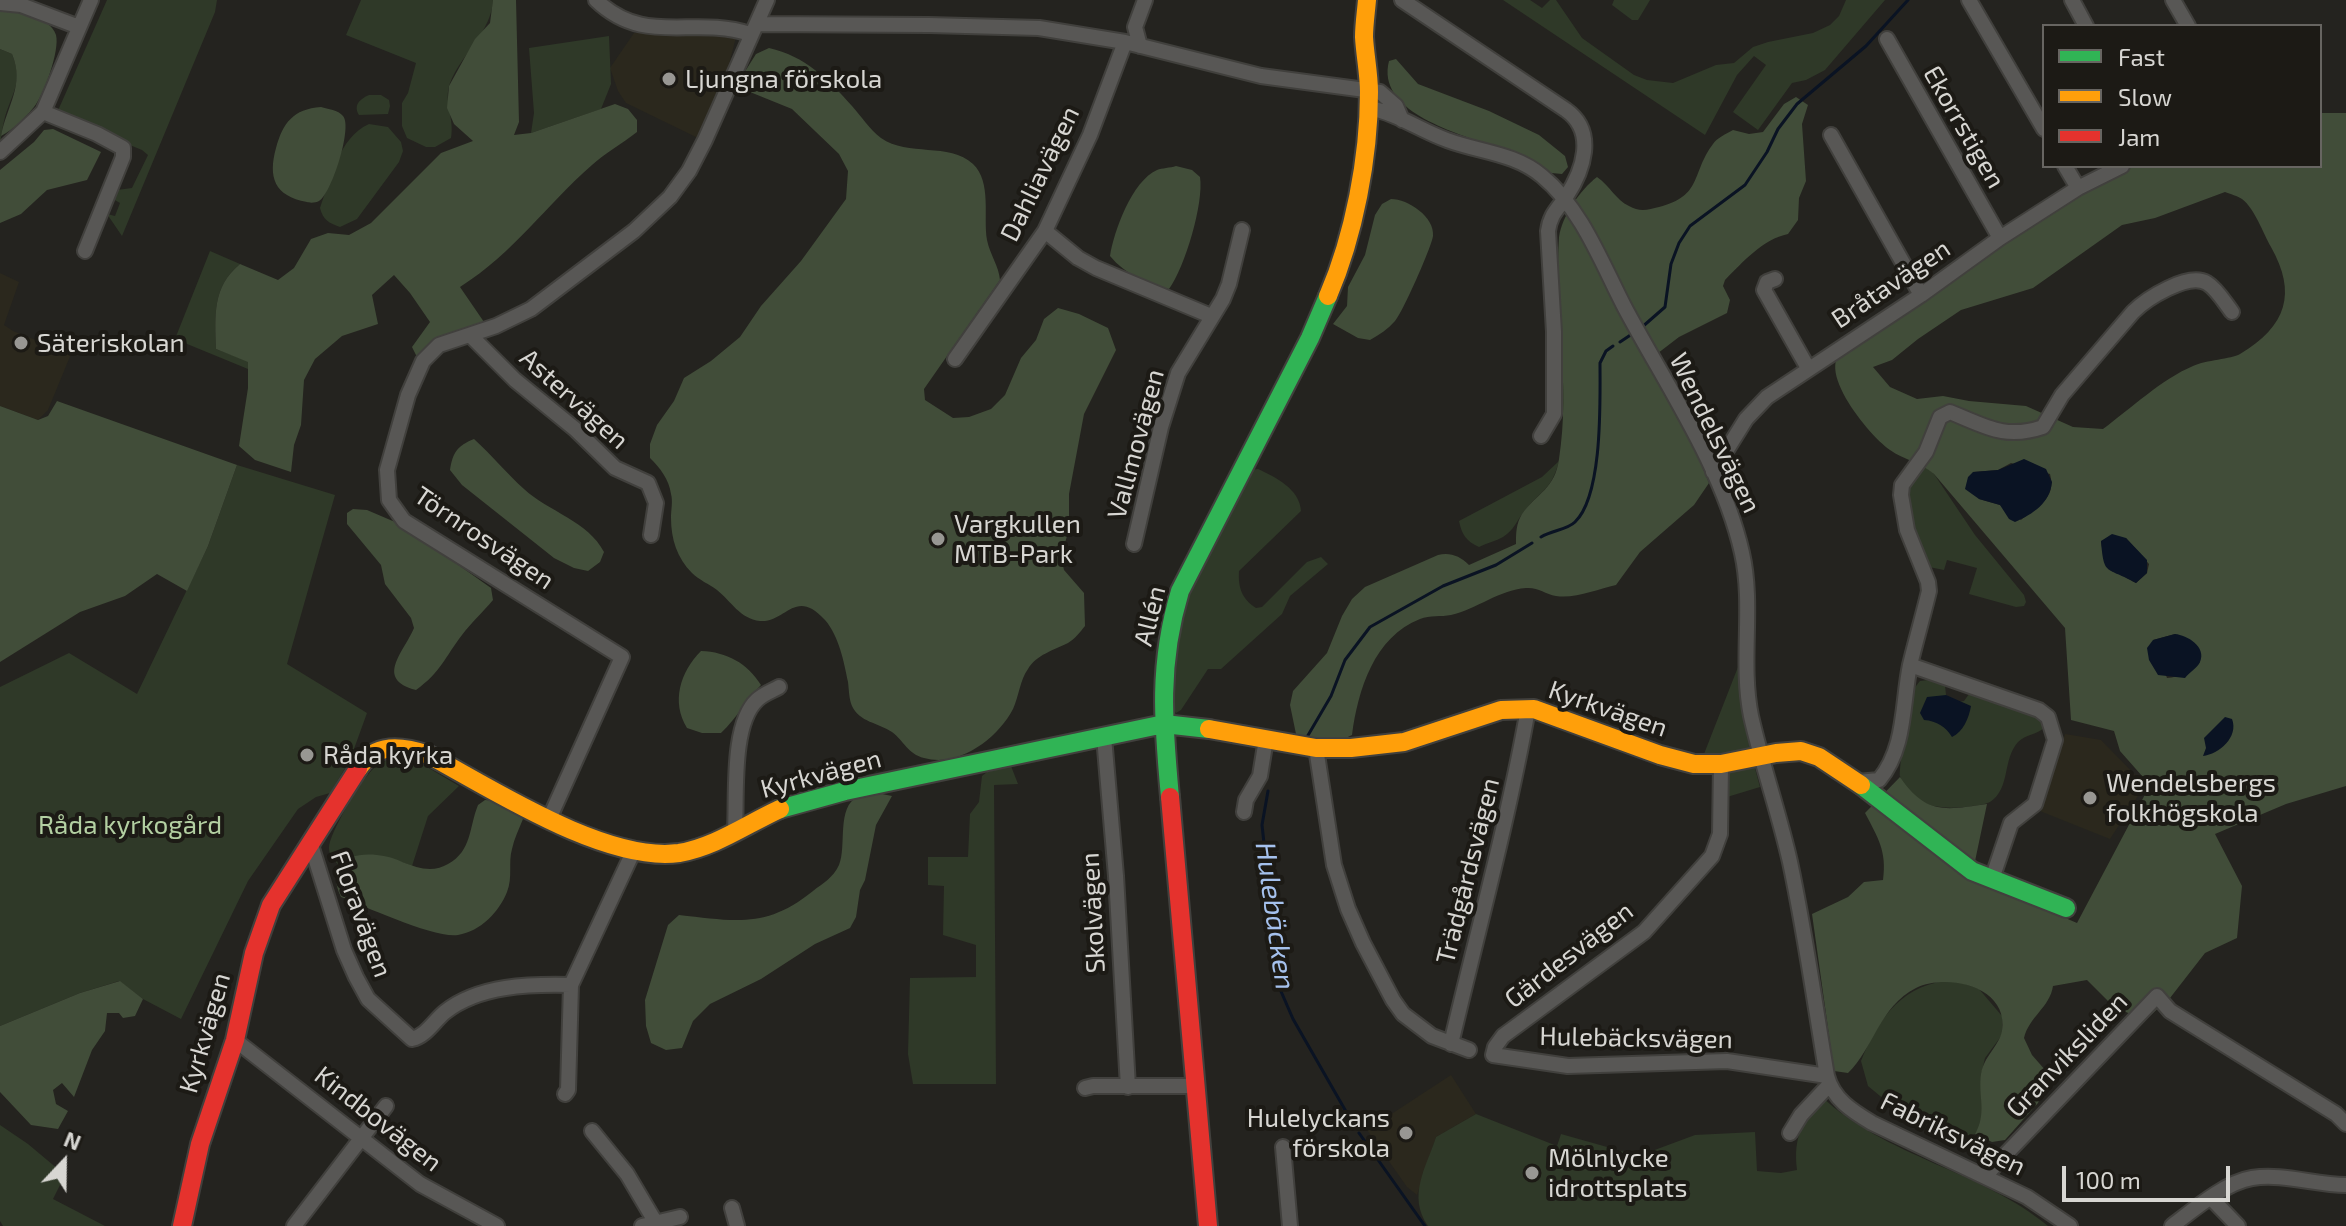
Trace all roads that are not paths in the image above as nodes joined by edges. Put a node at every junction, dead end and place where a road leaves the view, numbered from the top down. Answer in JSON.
{"nodes":[{"id":1,"x":91,"y":0,"type":"edge"},
{"id":2,"x":596,"y":0,"type":"edge"},
{"id":3,"x":767,"y":0,"type":"edge"},
{"id":4,"x":1145,"y":0,"type":"edge"},
{"id":5,"x":1367,"y":0,"type":"edge"},
{"id":6,"x":1376,"y":0,"type":"edge"},
{"id":7,"x":1402,"y":0,"type":"edge"},
{"id":8,"x":1969,"y":0,"type":"edge"},
{"id":9,"x":2072,"y":0,"type":"edge"},
{"id":10,"x":2173,"y":0,"type":"edge"},
{"id":11,"x":0,"y":3,"type":"edge"},
{"id":12,"x":2085,"y":24,"type":"edge"},
{"id":13,"x":2187,"y":24,"type":"edge"},
{"id":14,"x":79,"y":27,"type":"junction"},
{"id":15,"x":754,"y":29,"type":"junction"},
{"id":16,"x":1887,"y":39,"type":"dead end"},
{"id":17,"x":1133,"y":44,"type":"junction"},
{"id":18,"x":1367,"y":56,"type":"junction"},
{"id":19,"x":1369,"y":98,"type":"junction"},
{"id":20,"x":43,"y":112,"type":"junction"},
{"id":21,"x":2042,"y":126,"type":"edge"},
{"id":22,"x":1831,"y":135,"type":"dead end"},
{"id":23,"x":0,"y":152,"type":"edge"},
{"id":24,"x":2066,"y":168,"type":"edge"},
{"id":25,"x":2118,"y":168,"type":"edge"},
{"id":26,"x":2078,"y":188,"type":"junction"},
{"id":27,"x":1565,"y":199,"type":"junction"},
{"id":28,"x":1242,"y":230,"type":"dead end"},
{"id":29,"x":1045,"y":231,"type":"junction"},
{"id":30,"x":2000,"y":238,"type":"junction"},
{"id":31,"x":85,"y":251,"type":"dead end"},
{"id":32,"x":1775,"y":279,"type":"dead end"},
{"id":33,"x":1921,"y":295,"type":"junction"},
{"id":34,"x":2232,"y":312,"type":"dead end"},
{"id":35,"x":1211,"y":316,"type":"junction"},
{"id":36,"x":470,"y":335,"type":"junction"},
{"id":37,"x":955,"y":359,"type":"dead end"},
{"id":38,"x":1808,"y":368,"type":"junction"},
{"id":39,"x":1541,"y":436,"type":"dead end"},
{"id":40,"x":1713,"y":472,"type":"junction"},
{"id":41,"x":651,"y":535,"type":"dead end"},
{"id":42,"x":1134,"y":544,"type":"dead end"},
{"id":43,"x":1910,"y":665,"type":"junction"},
{"id":44,"x":779,"y":687,"type":"dead end"},
{"id":45,"x":1528,"y":709,"type":"junction"},
{"id":46,"x":1164,"y":724,"type":"junction"},
{"id":47,"x":1104,"y":737,"type":"junction"},
{"id":48,"x":1266,"y":739,"type":"junction"},
{"id":49,"x":1316,"y":748,"type":"junction"},
{"id":50,"x":1762,"y":756,"type":"junction"},
{"id":51,"x":1721,"y":764,"type":"junction"},
{"id":52,"x":1858,"y":782,"type":"junction"},
{"id":53,"x":1244,"y":812,"type":"dead end"},
{"id":54,"x":550,"y":817,"type":"junction"},
{"id":55,"x":735,"y":830,"type":"junction"},
{"id":56,"x":311,"y":845,"type":"junction"},
{"id":57,"x":634,"y":850,"type":"junction"},
{"id":58,"x":1992,"y":879,"type":"junction"},
{"id":59,"x":2066,"y":908,"type":"dead end"},
{"id":60,"x":571,"y":985,"type":"junction"},
{"id":61,"x":235,"y":1040,"type":"junction"},
{"id":62,"x":1451,"y":1044,"type":"junction"},
{"id":63,"x":1469,"y":1050,"type":"dead end"},
{"id":64,"x":1493,"y":1055,"type":"joint"},
{"id":65,"x":1828,"y":1080,"type":"junction"},
{"id":66,"x":1195,"y":1086,"type":"junction"},
{"id":67,"x":1128,"y":1087,"type":"junction"},
{"id":68,"x":1085,"y":1088,"type":"dead end"},
{"id":69,"x":565,"y":1094,"type":"dead end"},
{"id":70,"x":386,"y":1106,"type":"dead end"},
{"id":71,"x":2346,"y":1124,"type":"edge"},
{"id":72,"x":592,"y":1131,"type":"dead end"},
{"id":73,"x":1790,"y":1133,"type":"dead end"},
{"id":74,"x":360,"y":1140,"type":"junction"},
{"id":75,"x":1283,"y":1147,"type":"dead end"},
{"id":76,"x":1985,"y":1176,"type":"junction"},
{"id":77,"x":2346,"y":1185,"type":"edge"},
{"id":78,"x":2211,"y":1198,"type":"junction"},
{"id":79,"x":732,"y":1208,"type":"dead end"},
{"id":80,"x":680,"y":1217,"type":"dead end"},
{"id":81,"x":649,"y":1224,"type":"edge"},
{"id":82,"x":2236,"y":1225,"type":"edge"},
{"id":83,"x":182,"y":1226,"type":"edge"},
{"id":84,"x":294,"y":1226,"type":"edge"},
{"id":85,"x":497,"y":1226,"type":"edge"},
{"id":86,"x":737,"y":1226,"type":"edge"},
{"id":87,"x":1208,"y":1226,"type":"edge"},
{"id":88,"x":1290,"y":1226,"type":"edge"},
{"id":89,"x":2070,"y":1226,"type":"edge"},
{"id":90,"x":2172,"y":1226,"type":"edge"}],
"edges":[{"from":1,"to":14,"type":"street"},
{"from":2,"to":15,"type":"street"},
{"from":3,"to":15,"type":"street","name":"Törnrosvägen"},
{"from":4,"to":17,"type":"street","name":"Dahliavägen"},
{"from":5,"to":18,"type":"street","name":"Allén"},
{"from":6,"to":18,"type":"street","name":"Allén"},
{"from":7,"to":27,"type":"street"},
{"from":8,"to":21,"type":"street"},
{"from":9,"to":12,"type":"street"},
{"from":10,"to":13,"type":"street"},
{"from":11,"to":14,"type":"street"},
{"from":14,"to":20,"type":"street"},
{"from":15,"to":17,"type":"street"},
{"from":15,"to":36,"type":"street","name":"Törnrosvägen"},
{"from":16,"to":30,"type":"street","name":"Ekorrstigen"},
{"from":17,"to":19,"type":"street"},
{"from":17,"to":29,"type":"street","name":"Dahliavägen"},
{"from":18,"to":19,"type":"street","name":"Allén"},
{"from":19,"to":27,"type":"street","name":"Wendelsvägen"},
{"from":19,"to":46,"type":"street","name":"Allén"},
{"from":20,"to":23,"type":"street"},
{"from":20,"to":31,"type":"street"},
{"from":22,"to":33,"type":"street"},
{"from":24,"to":26,"type":"street"},
{"from":25,"to":26,"type":"street","name":"Bråtavägen"},
{"from":26,"to":30,"type":"street","name":"Bråtavägen"},
{"from":27,"to":39,"type":"street"},
{"from":27,"to":40,"type":"street","name":"Wendelsvägen"},
{"from":28,"to":35,"type":"street","name":"Vallmovägen"},
{"from":29,"to":35,"type":"street"},
{"from":29,"to":37,"type":"street","name":"Dahliavägen"},
{"from":30,"to":33,"type":"street","name":"Bråtavägen"},
{"from":32,"to":38,"type":"street"},
{"from":33,"to":38,"type":"street","name":"Bråtavägen"},
{"from":34,"to":43,"type":"street"},
{"from":35,"to":42,"type":"street","name":"Vallmovägen"},
{"from":36,"to":41,"type":"street","name":"Astervägen"},
{"from":36,"to":54,"type":"street","name":"Törnrosvägen"},
{"from":38,"to":40,"type":"street","name":"Bråtavägen"},
{"from":40,"to":50,"type":"street","name":"Wendelsvägen"},
{"from":43,"to":52,"type":"street"},
{"from":43,"to":58,"type":"street"},
{"from":44,"to":55,"type":"street"},
{"from":45,"to":49,"type":"street","name":"Kyrkvägen"},
{"from":45,"to":51,"type":"street","name":"Kyrkvägen"},
{"from":45,"to":62,"type":"street","name":"Trädgårdsvägen"},
{"from":46,"to":47,"type":"street","name":"Kyrkvägen"},
{"from":46,"to":48,"type":"street","name":"Kyrkvägen"},
{"from":46,"to":66,"type":"street","name":"Allén"},
{"from":47,"to":55,"type":"street","name":"Kyrkvägen"},
{"from":47,"to":67,"type":"street","name":"Skolvägen"},
{"from":48,"to":49,"type":"street","name":"Kyrkvägen"},
{"from":48,"to":53,"type":"street"},
{"from":49,"to":62,"type":"street"},
{"from":50,"to":51,"type":"street","name":"Kyrkvägen"},
{"from":50,"to":52,"type":"street","name":"Kyrkvägen"},
{"from":50,"to":65,"type":"street","name":"Wendelsvägen"},
{"from":51,"to":64,"type":"street","name":"Gärdesvägen"},
{"from":52,"to":58,"type":"street","name":"Kyrkvägen"},
{"from":54,"to":56,"type":"street","name":"Kyrkvägen"},
{"from":54,"to":57,"type":"street","name":"Kyrkvägen"},
{"from":55,"to":57,"type":"street","name":"Kyrkvägen"},
{"from":56,"to":60,"type":"street","name":"Floravägen"},
{"from":56,"to":61,"type":"street","name":"Kyrkvägen"},
{"from":57,"to":60,"type":"street"},
{"from":58,"to":59,"type":"street","name":"Kyrkvägen"},
{"from":60,"to":69,"type":"street"},
{"from":61,"to":74,"type":"street","name":"Kindbovägen"},
{"from":61,"to":83,"type":"street","name":"Kyrkvägen"},
{"from":62,"to":63,"type":"street"},
{"from":64,"to":65,"type":"street","name":"Hulebäcksvägen"},
{"from":65,"to":73,"type":"street"},
{"from":65,"to":76,"type":"street","name":"Fabriksvägen"},
{"from":66,"to":67,"type":"street"},
{"from":66,"to":87,"type":"street","name":"Allén"},
{"from":67,"to":68,"type":"street"},
{"from":70,"to":74,"type":"street"},
{"from":71,"to":76,"type":"street","name":"Granviksliden"},
{"from":72,"to":81,"type":"street"},
{"from":74,"to":84,"type":"street"},
{"from":74,"to":85,"type":"street","name":"Kindbovägen"},
{"from":75,"to":88,"type":"street"},
{"from":76,"to":89,"type":"street","name":"Fabriksvägen"},
{"from":77,"to":78,"type":"street"},
{"from":78,"to":82,"type":"street"},
{"from":78,"to":90,"type":"street"},
{"from":79,"to":86,"type":"street"},
{"from":80,"to":81,"type":"street"}]}
